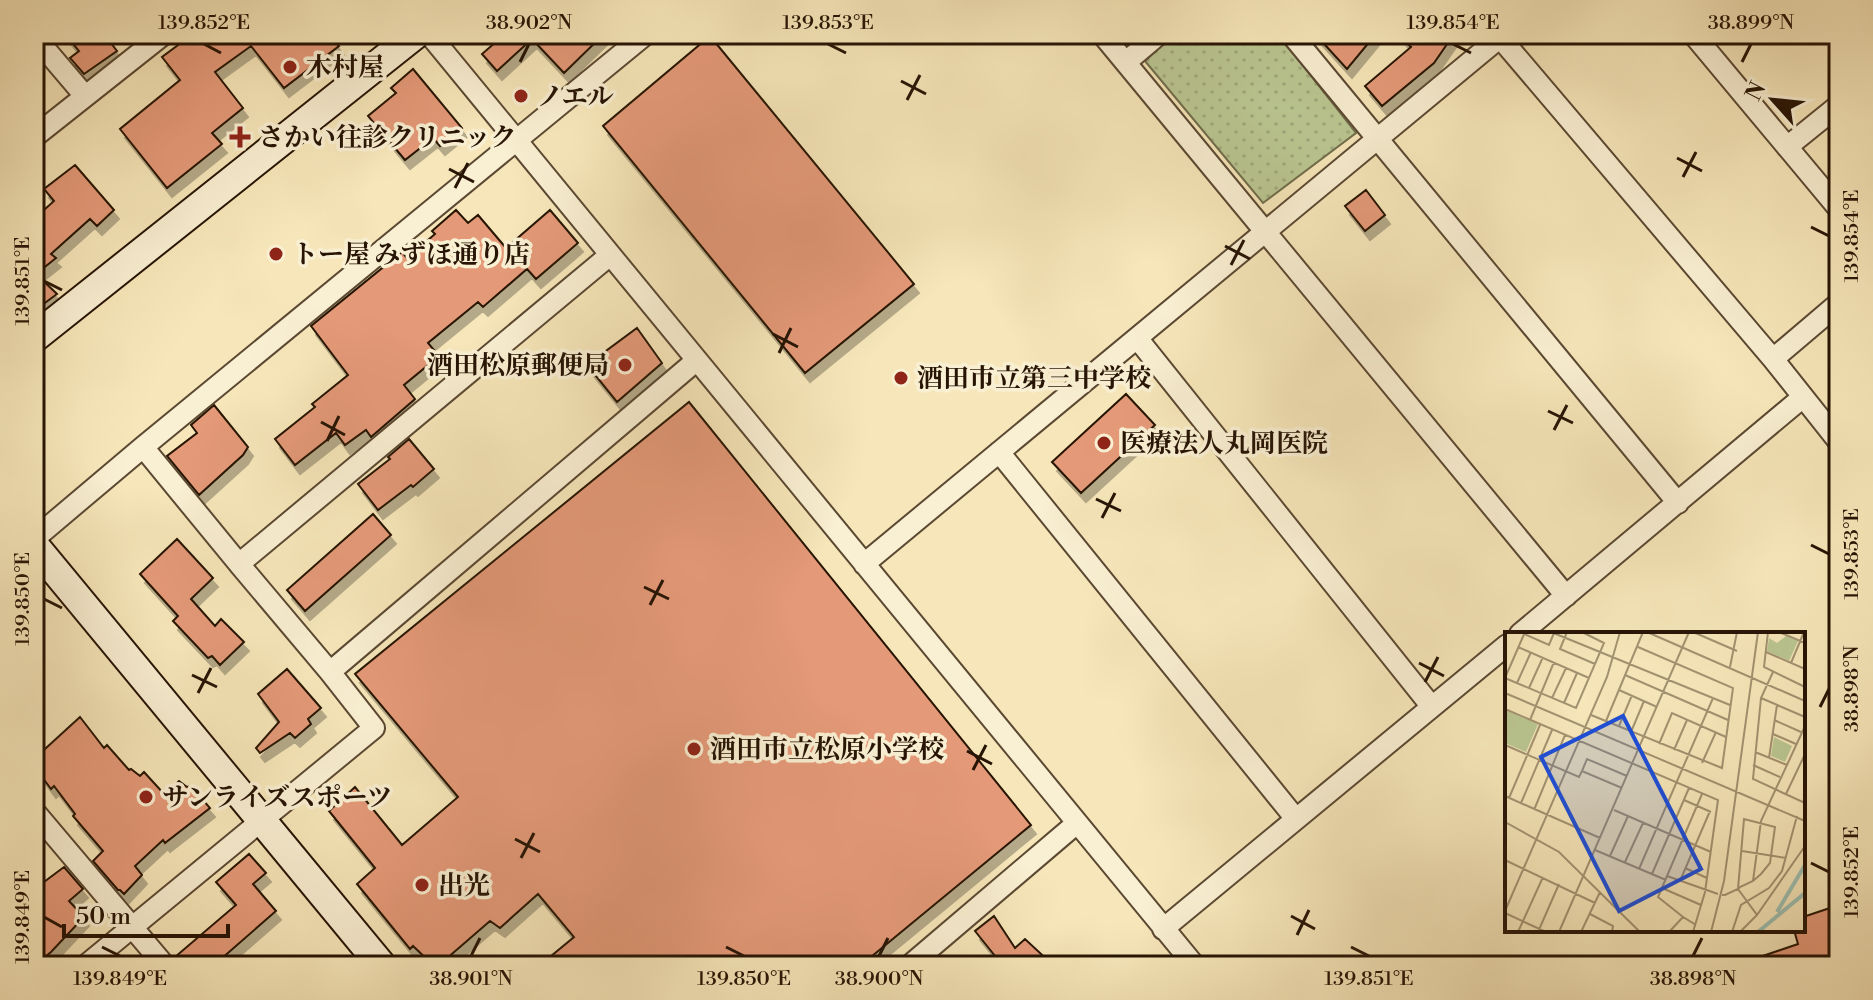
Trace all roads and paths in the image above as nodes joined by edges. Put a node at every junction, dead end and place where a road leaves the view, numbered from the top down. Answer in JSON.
{"nodes":[{"id":1,"x":164,"y":34,"type":"edge"},
{"id":2,"x":416,"y":34,"type":"edge"},
{"id":3,"x":429,"y":34,"type":"edge"},
{"id":4,"x":646,"y":34,"type":"edge"},
{"id":5,"x":1102,"y":34,"type":"edge"},
{"id":6,"x":1159,"y":34,"type":"edge"},
{"id":7,"x":1291,"y":34,"type":"edge"},
{"id":8,"x":1722,"y":34,"type":"edge"},
{"id":9,"x":1501,"y":35,"type":"edge"},
{"id":10,"x":34,"y":36,"type":"edge"},
{"id":11,"x":1699,"y":41,"type":"edge"},
{"id":12,"x":1126,"y":62,"type":"junction"},
{"id":13,"x":85,"y":96,"type":"junction"},
{"id":14,"x":1839,"y":105,"type":"edge"},
{"id":15,"x":34,"y":137,"type":"edge"},
{"id":16,"x":1378,"y":139,"type":"junction"},
{"id":17,"x":516,"y":141,"type":"junction"},
{"id":18,"x":1787,"y":147,"type":"junction"},
{"id":19,"x":1839,"y":209,"type":"edge"},
{"id":20,"x":1266,"y":231,"type":"junction"},
{"id":21,"x":610,"y":255,"type":"junction"},
{"id":22,"x":1839,"y":303,"type":"edge"},
{"id":23,"x":34,"y":338,"type":"edge"},
{"id":24,"x":1137,"y":338,"type":"junction"},
{"id":25,"x":1773,"y":359,"type":"junction"},
{"id":26,"x":697,"y":360,"type":"junction"},
{"id":27,"x":1803,"y":397,"type":"junction"},
{"id":28,"x":1839,"y":442,"type":"edge"},
{"id":29,"x":143,"y":447,"type":"junction"},
{"id":30,"x":999,"y":452,"type":"junction"},
{"id":31,"x":1678,"y":503,"type":"junction"},
{"id":32,"x":34,"y":542,"type":"edge"},
{"id":33,"x":239,"y":564,"type":"junction"},
{"id":34,"x":864,"y":564,"type":"junction"},
{"id":35,"x":1566,"y":596,"type":"junction"},
{"id":36,"x":1522,"y":632,"type":"edge"},
{"id":37,"x":1505,"y":647,"type":"edge"},
{"id":38,"x":330,"y":672,"type":"junction"},
{"id":39,"x":1432,"y":707,"type":"junction"},
{"id":40,"x":34,"y":811,"type":"edge"},
{"id":41,"x":1296,"y":819,"type":"junction"},
{"id":42,"x":262,"y":820,"type":"junction"},
{"id":43,"x":1077,"y":823,"type":"junction"},
{"id":44,"x":132,"y":927,"type":"junction"},
{"id":45,"x":1163,"y":929,"type":"junction"},
{"id":46,"x":85,"y":966,"type":"edge"},
{"id":47,"x":165,"y":966,"type":"edge"},
{"id":48,"x":382,"y":966,"type":"edge"},
{"id":49,"x":909,"y":966,"type":"edge"},
{"id":50,"x":1195,"y":966,"type":"edge"}],
"edges":[{"from":1,"to":13,"type":"street"},
{"from":2,"to":23,"type":"street"},
{"from":3,"to":17,"type":"street"},
{"from":4,"to":17,"type":"street"},
{"from":5,"to":12,"type":"street"},
{"from":6,"to":12,"type":"street"},
{"from":7,"to":16,"type":"street"},
{"from":8,"to":11,"type":"street"},
{"from":9,"to":16,"type":"street"},
{"from":9,"to":25,"type":"street"},
{"from":10,"to":13,"type":"street"},
{"from":11,"to":18,"type":"street"},
{"from":12,"to":20,"type":"street"},
{"from":13,"to":15,"type":"street"},
{"from":14,"to":18,"type":"street"},
{"from":16,"to":20,"type":"street"},
{"from":16,"to":31,"type":"street"},
{"from":17,"to":21,"type":"street"},
{"from":17,"to":29,"type":"street"},
{"from":18,"to":19,"type":"street"},
{"from":20,"to":24,"type":"street"},
{"from":20,"to":35,"type":"street"},
{"from":21,"to":26,"type":"street"},
{"from":21,"to":33,"type":"street"},
{"from":22,"to":25,"type":"street"},
{"from":24,"to":30,"type":"street"},
{"from":24,"to":39,"type":"street"},
{"from":25,"to":27,"type":"street"},
{"from":26,"to":34,"type":"street"},
{"from":26,"to":38,"type":"street"},
{"from":27,"to":28,"type":"street"},
{"from":27,"to":31,"type":"street"},
{"from":29,"to":32,"type":"street"},
{"from":29,"to":33,"type":"street"},
{"from":30,"to":34,"type":"street"},
{"from":30,"to":41,"type":"street"},
{"from":31,"to":35,"type":"street"},
{"from":32,"to":42,"type":"street"},
{"from":33,"to":38,"type":"street"},
{"from":34,"to":43,"type":"street"},
{"from":35,"to":36,"type":"street"},
{"from":37,"to":39,"type":"street"},
{"from":38,"to":42,"type":"street"},
{"from":39,"to":41,"type":"street"},
{"from":40,"to":44,"type":"street"},
{"from":41,"to":45,"type":"street"},
{"from":42,"to":44,"type":"street"},
{"from":42,"to":48,"type":"street"},
{"from":43,"to":45,"type":"street"},
{"from":43,"to":49,"type":"street"},
{"from":44,"to":46,"type":"street"},
{"from":44,"to":47,"type":"street"},
{"from":45,"to":50,"type":"street"}]}
